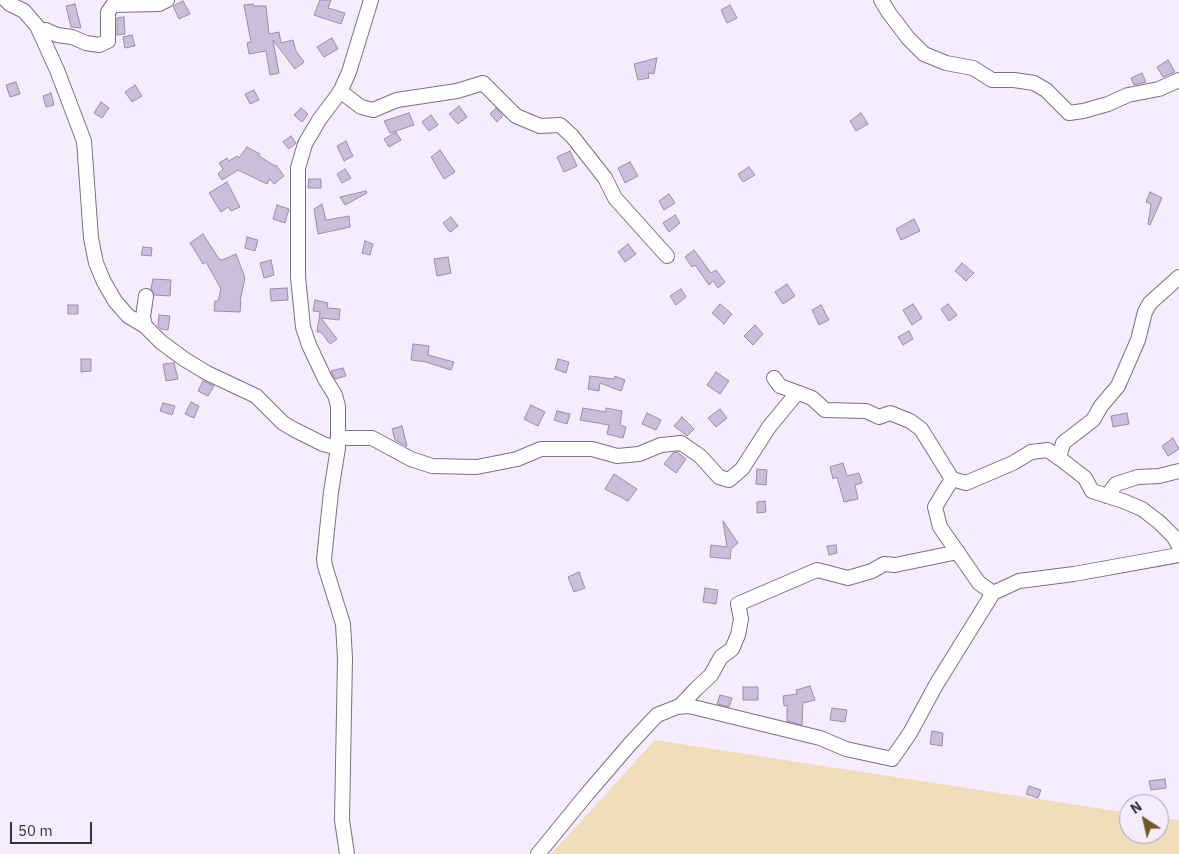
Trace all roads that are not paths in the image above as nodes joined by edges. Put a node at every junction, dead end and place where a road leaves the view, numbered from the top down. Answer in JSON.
{"nodes":[{"id":1,"x":6,"y":0,"type":"edge"},
{"id":2,"x":167,"y":0,"type":"edge"},
{"id":3,"x":371,"y":0,"type":"edge"},
{"id":4,"x":881,"y":0,"type":"edge"},
{"id":5,"x":40,"y":33,"type":"junction"},
{"id":6,"x":1179,"y":80,"type":"edge"},
{"id":7,"x":340,"y":91,"type":"junction"},
{"id":8,"x":666,"y":256,"type":"dead end"},
{"id":9,"x":1179,"y":277,"type":"edge"},
{"id":10,"x":146,"y":296,"type":"dead end"},
{"id":11,"x":145,"y":326,"type":"junction"},
{"id":12,"x":774,"y":378,"type":"dead end"},
{"id":13,"x":797,"y":393,"type":"junction"},
{"id":14,"x":338,"y":443,"type":"junction"},
{"id":15,"x":1058,"y":458,"type":"junction"},
{"id":16,"x":1179,"y":471,"type":"edge"},
{"id":17,"x":952,"y":479,"type":"junction"},
{"id":18,"x":1107,"y":496,"type":"junction"},
{"id":19,"x":1179,"y":546,"type":"edge"},
{"id":20,"x":958,"y":552,"type":"junction"},
{"id":21,"x":1179,"y":555,"type":"edge"},
{"id":22,"x":993,"y":592,"type":"junction"},
{"id":23,"x":680,"y":706,"type":"junction"},
{"id":24,"x":347,"y":854,"type":"edge"},
{"id":25,"x":538,"y":854,"type":"edge"}],
"edges":[{"from":1,"to":5,"type":"street"},
{"from":2,"to":5,"type":"street"},
{"from":3,"to":7,"type":"street"},
{"from":4,"to":6,"type":"street"},
{"from":5,"to":11,"type":"street"},
{"from":7,"to":8,"type":"street"},
{"from":7,"to":14,"type":"street"},
{"from":9,"to":15,"type":"street"},
{"from":10,"to":11,"type":"street"},
{"from":11,"to":14,"type":"street"},
{"from":12,"to":13,"type":"street"},
{"from":13,"to":14,"type":"street"},
{"from":13,"to":17,"type":"street"},
{"from":14,"to":24,"type":"street"},
{"from":15,"to":17,"type":"street"},
{"from":15,"to":18,"type":"street"},
{"from":16,"to":18,"type":"street"},
{"from":17,"to":20,"type":"street"},
{"from":18,"to":19,"type":"street"},
{"from":20,"to":22,"type":"street"},
{"from":20,"to":23,"type":"street"},
{"from":21,"to":22,"type":"street"},
{"from":22,"to":23,"type":"street"},
{"from":23,"to":25,"type":"street"}]}
